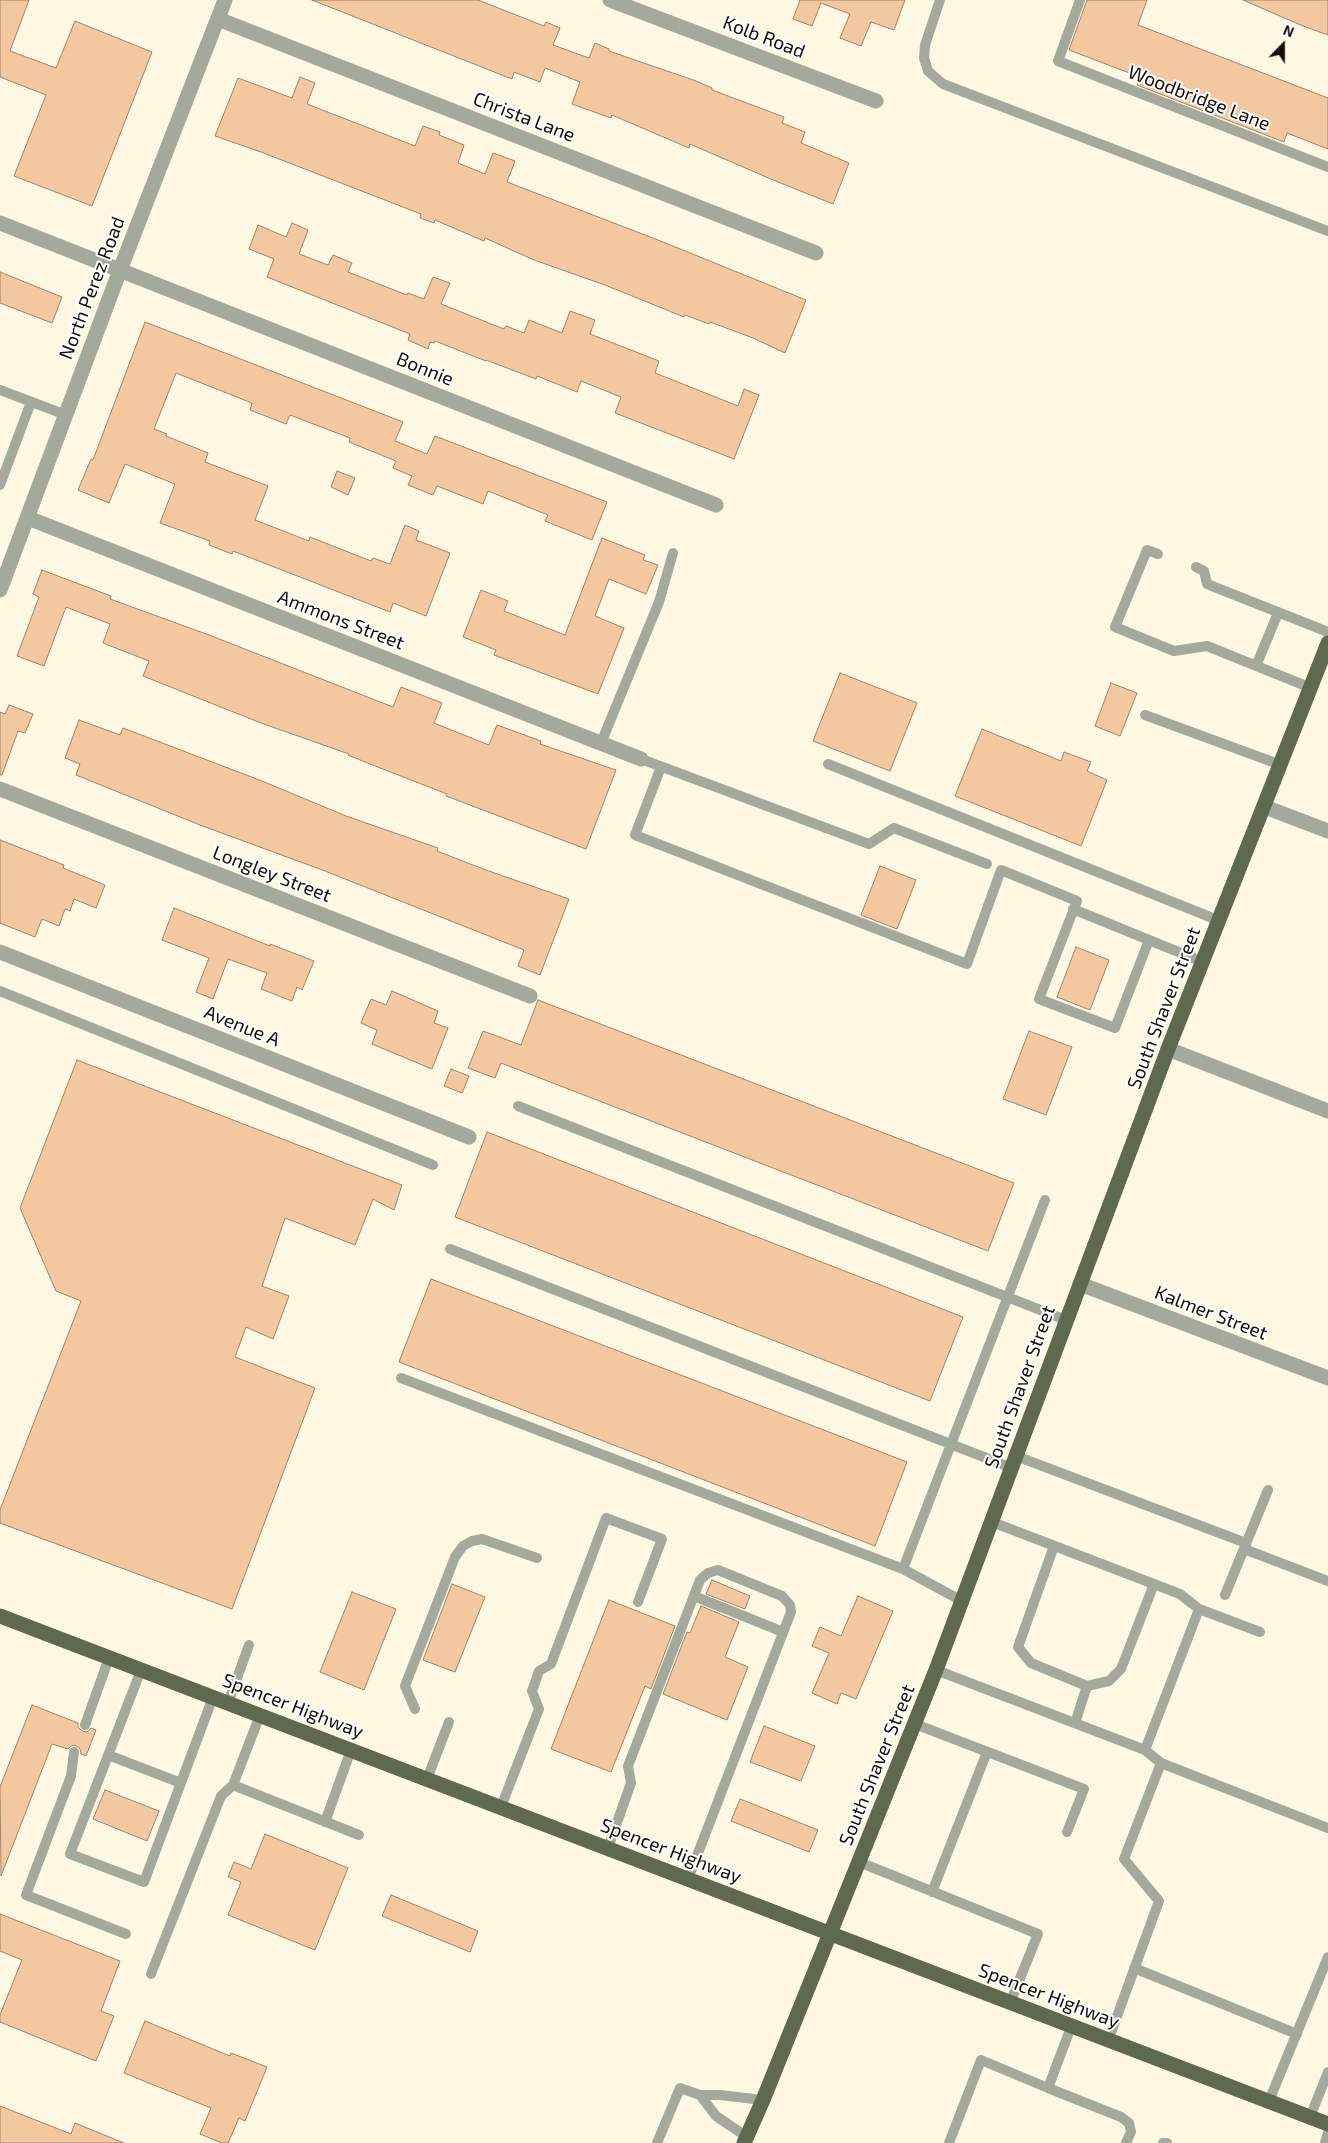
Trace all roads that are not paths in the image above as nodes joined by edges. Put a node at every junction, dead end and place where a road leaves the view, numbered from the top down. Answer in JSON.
{"nodes":[{"id":1,"x":224,"y":0,"type":"edge"},
{"id":2,"x":610,"y":0,"type":"edge"},
{"id":3,"x":940,"y":0,"type":"edge"},
{"id":4,"x":1080,"y":0,"type":"edge"},
{"id":5,"x":218,"y":19,"type":"junction"},
{"id":6,"x":876,"y":101,"type":"dead end"},
{"id":7,"x":1328,"y":167,"type":"edge"},
{"id":8,"x":0,"y":223,"type":"edge"},
{"id":9,"x":1328,"y":231,"type":"edge"},
{"id":10,"x":816,"y":253,"type":"dead end"},
{"id":11,"x":120,"y":270,"type":"junction"},
{"id":12,"x":0,"y":390,"type":"edge"},
{"id":13,"x":32,"y":402,"type":"junction"},
{"id":14,"x":66,"y":415,"type":"junction"},
{"id":15,"x":0,"y":484,"type":"edge"},
{"id":16,"x":716,"y":505,"type":"dead end"},
{"id":17,"x":28,"y":518,"type":"junction"},
{"id":18,"x":673,"y":553,"type":"dead end"},
{"id":19,"x":1158,"y":554,"type":"dead end"},
{"id":20,"x":1196,"y":568,"type":"dead end"},
{"id":21,"x":0,"y":590,"type":"edge"},
{"id":22,"x":1278,"y":613,"type":"junction"},
{"id":23,"x":1328,"y":632,"type":"edge"},
{"id":24,"x":1327,"y":650,"type":"edge"},
{"id":25,"x":1256,"y":666,"type":"junction"},
{"id":26,"x":1311,"y":688,"type":"junction"},
{"id":27,"x":1145,"y":715,"type":"dead end"},
{"id":28,"x":601,"y":743,"type":"junction"},
{"id":29,"x":640,"y":759,"type":"joint"},
{"id":30,"x":828,"y":764,"type":"dead end"},
{"id":31,"x":1281,"y":765,"type":"junction"},
{"id":32,"x":661,"y":767,"type":"junction"},
{"id":33,"x":0,"y":790,"type":"edge"},
{"id":34,"x":1265,"y":807,"type":"junction"},
{"id":35,"x":1328,"y":831,"type":"edge"},
{"id":36,"x":987,"y":864,"type":"dead end"},
{"id":37,"x":1073,"y":910,"type":"junction"},
{"id":38,"x":1220,"y":921,"type":"junction"},
{"id":39,"x":1149,"y":940,"type":"junction"},
{"id":40,"x":0,"y":952,"type":"edge"},
{"id":41,"x":1203,"y":962,"type":"junction"},
{"id":42,"x":0,"y":990,"type":"edge"},
{"id":43,"x":530,"y":996,"type":"dead end"},
{"id":44,"x":1168,"y":1049,"type":"junction"},
{"id":45,"x":518,"y":1106,"type":"dead end"},
{"id":46,"x":1328,"y":1111,"type":"edge"},
{"id":47,"x":469,"y":1137,"type":"dead end"},
{"id":48,"x":433,"y":1165,"type":"dead end"},
{"id":49,"x":1045,"y":1200,"type":"dead end"},
{"id":50,"x":450,"y":1249,"type":"dead end"},
{"id":51,"x":1080,"y":1284,"type":"junction"},
{"id":52,"x":1007,"y":1297,"type":"junction"},
{"id":53,"x":1066,"y":1320,"type":"junction"},
{"id":54,"x":401,"y":1378,"type":"dead end"},
{"id":55,"x":1328,"y":1378,"type":"edge"},
{"id":56,"x":951,"y":1444,"type":"junction"},
{"id":57,"x":1014,"y":1462,"type":"junction"},
{"id":58,"x":1268,"y":1490,"type":"dead end"},
{"id":59,"x":992,"y":1522,"type":"junction"},
{"id":60,"x":1054,"y":1546,"type":"junction"},
{"id":61,"x":1245,"y":1546,"type":"junction"},
{"id":62,"x":537,"y":1558,"type":"dead end"},
{"id":63,"x":903,"y":1569,"type":"junction"},
{"id":64,"x":1328,"y":1581,"type":"edge"},
{"id":65,"x":1154,"y":1584,"type":"junction"},
{"id":66,"x":1225,"y":1595,"type":"dead end"},
{"id":67,"x":694,"y":1596,"type":"junction"},
{"id":68,"x":962,"y":1601,"type":"junction"},
{"id":69,"x":638,"y":1602,"type":"dead end"},
{"id":70,"x":1199,"y":1608,"type":"junction"},
{"id":71,"x":0,"y":1616,"type":"edge"},
{"id":72,"x":783,"y":1632,"type":"junction"},
{"id":73,"x":1260,"y":1632,"type":"dead end"},
{"id":74,"x":249,"y":1645,"type":"dead end"},
{"id":75,"x":109,"y":1658,"type":"junction"},
{"id":76,"x":141,"y":1670,"type":"junction"},
{"id":77,"x":936,"y":1670,"type":"junction"},
{"id":78,"x":1087,"y":1686,"type":"junction"},
{"id":79,"x":213,"y":1697,"type":"junction"},
{"id":80,"x":228,"y":1703,"type":"junction"},
{"id":81,"x":415,"y":1709,"type":"dead end"},
{"id":82,"x":260,"y":1715,"type":"junction"},
{"id":83,"x":449,"y":1722,"type":"dead end"},
{"id":84,"x":1075,"y":1723,"type":"junction"},
{"id":85,"x":915,"y":1724,"type":"junction"},
{"id":86,"x":84,"y":1725,"type":"dead end"},
{"id":87,"x":350,"y":1750,"type":"junction"},
{"id":88,"x":1145,"y":1750,"type":"junction"},
{"id":89,"x":74,"y":1752,"type":"dead end"},
{"id":90,"x":987,"y":1752,"type":"junction"},
{"id":91,"x":108,"y":1755,"type":"junction"},
{"id":92,"x":1161,"y":1763,"type":"junction"},
{"id":93,"x":427,"y":1779,"type":"junction"},
{"id":94,"x":181,"y":1784,"type":"junction"},
{"id":95,"x":233,"y":1785,"type":"junction"},
{"id":96,"x":501,"y":1807,"type":"junction"},
{"id":97,"x":325,"y":1822,"type":"junction"},
{"id":98,"x":1328,"y":1828,"type":"edge"},
{"id":99,"x":1067,"y":1832,"type":"dead end"},
{"id":100,"x":359,"y":1835,"type":"dead end"},
{"id":101,"x":608,"y":1848,"type":"junction"},
{"id":102,"x":859,"y":1862,"type":"junction"},
{"id":103,"x":688,"y":1879,"type":"junction"},
{"id":104,"x":932,"y":1892,"type":"junction"},
{"id":105,"x":126,"y":1934,"type":"dead end"},
{"id":106,"x":831,"y":1934,"type":"junction"},
{"id":107,"x":1328,"y":1957,"type":"edge"},
{"id":108,"x":1134,"y":1968,"type":"junction"},
{"id":109,"x":151,"y":1974,"type":"dead end"},
{"id":110,"x":1010,"y":2003,"type":"junction"},
{"id":111,"x":1071,"y":2026,"type":"junction"},
{"id":112,"x":1297,"y":2034,"type":"junction"},
{"id":113,"x":1108,"y":2040,"type":"junction"},
{"id":114,"x":1328,"y":2072,"type":"edge"},
{"id":115,"x":1048,"y":2088,"type":"junction"},
{"id":116,"x":700,"y":2095,"type":"junction"},
{"id":117,"x":763,"y":2100,"type":"junction"},
{"id":118,"x":1269,"y":2101,"type":"junction"},
{"id":119,"x":1310,"y":2117,"type":"junction"},
{"id":120,"x":1328,"y":2124,"type":"edge"},
{"id":121,"x":1328,"y":2133,"type":"edge"},
{"id":122,"x":746,"y":2140,"type":"edge"},
{"id":123,"x":658,"y":2143,"type":"edge"},
{"id":124,"x":949,"y":2143,"type":"edge"},
{"id":125,"x":1126,"y":2143,"type":"edge"},
{"id":126,"x":1325,"y":2143,"type":"edge"}],
"edges":[{"from":1,"to":5,"type":"street","name":"North Perez Road"},
{"from":2,"to":6,"type":"street","name":"Kolb Road"},
{"from":3,"to":9,"type":"lane"},
{"from":4,"to":7,"type":"lane","name":"Woodbridge Lane"},
{"from":5,"to":10,"type":"street","name":"Christa Lane"},
{"from":5,"to":11,"type":"street","name":"North Perez Road"},
{"from":8,"to":11,"type":"street","name":"Bonnie"},
{"from":11,"to":14,"type":"street","name":"North Perez Road"},
{"from":11,"to":16,"type":"street","name":"Bonnie"},
{"from":12,"to":13,"type":"lane"},
{"from":13,"to":14,"type":"lane"},
{"from":13,"to":15,"type":"lane"},
{"from":14,"to":17,"type":"street","name":"North Perez Road"},
{"from":17,"to":21,"type":"street","name":"North Perez Road"},
{"from":17,"to":28,"type":"street","name":"Ammons Street"},
{"from":18,"to":28,"type":"lane"},
{"from":19,"to":25,"type":"lane"},
{"from":20,"to":22,"type":"lane"},
{"from":22,"to":23,"type":"lane"},
{"from":22,"to":25,"type":"lane"},
{"from":24,"to":26,"type":"main road","name":"South Shaver Street"},
{"from":25,"to":26,"type":"lane"},
{"from":26,"to":31,"type":"main road","name":"South Shaver Street"},
{"from":27,"to":31,"type":"lane"},
{"from":28,"to":29,"type":"street","name":"Ammons Street"},
{"from":29,"to":32,"type":"lane"},
{"from":30,"to":38,"type":"lane"},
{"from":31,"to":34,"type":"main road","name":"South Shaver Street"},
{"from":32,"to":36,"type":"lane"},
{"from":32,"to":37,"type":"lane"},
{"from":33,"to":43,"type":"street","name":"Longley Street"},
{"from":34,"to":35,"type":"street"},
{"from":34,"to":38,"type":"main road","name":"South Shaver Street"},
{"from":37,"to":39,"type":"lane"},
{"from":37,"to":39,"type":"lane"},
{"from":38,"to":41,"type":"main road","name":"South Shaver Street"},
{"from":39,"to":41,"type":"lane"},
{"from":40,"to":47,"type":"street","name":"Avenue A"},
{"from":41,"to":44,"type":"main road","name":"South Shaver Street"},
{"from":42,"to":48,"type":"lane"},
{"from":44,"to":46,"type":"street"},
{"from":44,"to":51,"type":"main road","name":"South Shaver Street"},
{"from":45,"to":52,"type":"lane"},
{"from":49,"to":52,"type":"lane"},
{"from":50,"to":56,"type":"lane"},
{"from":51,"to":53,"type":"main road","name":"South Shaver Street"},
{"from":51,"to":55,"type":"street","name":"Kalmer Street"},
{"from":52,"to":53,"type":"lane"},
{"from":52,"to":56,"type":"lane"},
{"from":53,"to":57,"type":"main road","name":"South Shaver Street"},
{"from":54,"to":63,"type":"lane"},
{"from":56,"to":57,"type":"lane"},
{"from":56,"to":63,"type":"lane"},
{"from":57,"to":59,"type":"main road","name":"South Shaver Street"},
{"from":57,"to":61,"type":"lane"},
{"from":58,"to":61,"type":"lane"},
{"from":59,"to":60,"type":"lane"},
{"from":59,"to":68,"type":"main road","name":"South Shaver Street"},
{"from":60,"to":65,"type":"lane"},
{"from":60,"to":78,"type":"lane"},
{"from":61,"to":64,"type":"lane"},
{"from":61,"to":66,"type":"lane"},
{"from":62,"to":81,"type":"lane"},
{"from":63,"to":68,"type":"lane"},
{"from":65,"to":70,"type":"lane"},
{"from":65,"to":78,"type":"lane"},
{"from":67,"to":72,"type":"lane"},
{"from":67,"to":72,"type":"lane"},
{"from":67,"to":101,"type":"lane"},
{"from":68,"to":77,"type":"main road","name":"South Shaver Street"},
{"from":69,"to":96,"type":"lane"},
{"from":70,"to":73,"type":"lane"},
{"from":70,"to":88,"type":"lane"},
{"from":71,"to":75,"type":"main road","name":"Spencer Highway"},
{"from":72,"to":103,"type":"lane"},
{"from":74,"to":80,"type":"lane"},
{"from":75,"to":76,"type":"main road","name":"Spencer Highway"},
{"from":75,"to":86,"type":"lane"},
{"from":76,"to":79,"type":"main road","name":"Spencer Highway"},
{"from":76,"to":91,"type":"lane"},
{"from":77,"to":84,"type":"lane"},
{"from":77,"to":85,"type":"main road","name":"South Shaver Street"},
{"from":78,"to":84,"type":"lane"},
{"from":79,"to":80,"type":"main road","name":"Spencer Highway"},
{"from":79,"to":94,"type":"lane"},
{"from":80,"to":82,"type":"main road","name":"Spencer Highway"},
{"from":82,"to":87,"type":"main road","name":"Spencer Highway"},
{"from":82,"to":95,"type":"lane"},
{"from":83,"to":93,"type":"lane"},
{"from":84,"to":88,"type":"lane"},
{"from":85,"to":90,"type":"lane"},
{"from":85,"to":102,"type":"main road","name":"South Shaver Street"},
{"from":87,"to":93,"type":"main road","name":"Spencer Highway"},
{"from":87,"to":97,"type":"lane"},
{"from":88,"to":92,"type":"lane"},
{"from":89,"to":105,"type":"lane"},
{"from":90,"to":99,"type":"lane"},
{"from":90,"to":104,"type":"lane"},
{"from":91,"to":94,"type":"lane"},
{"from":91,"to":94,"type":"lane"},
{"from":92,"to":98,"type":"lane"},
{"from":92,"to":108,"type":"lane"},
{"from":93,"to":96,"type":"main road","name":"Spencer Highway"},
{"from":95,"to":97,"type":"lane"},
{"from":95,"to":109,"type":"lane"},
{"from":96,"to":101,"type":"main road","name":"Spencer Highway"},
{"from":97,"to":100,"type":"lane"},
{"from":101,"to":103,"type":"main road","name":"Spencer Highway"},
{"from":102,"to":104,"type":"lane"},
{"from":102,"to":106,"type":"main road","name":"South Shaver Street"},
{"from":103,"to":106,"type":"main road","name":"Spencer Highway"},
{"from":104,"to":110,"type":"lane"},
{"from":106,"to":110,"type":"main road","name":"Spencer Highway"},
{"from":106,"to":117,"type":"main road","name":"South Shaver Street"},
{"from":107,"to":112,"type":"lane"},
{"from":108,"to":112,"type":"lane"},
{"from":108,"to":113,"type":"lane"},
{"from":110,"to":111,"type":"main road","name":"Spencer Highway"},
{"from":111,"to":113,"type":"main road","name":"Spencer Highway"},
{"from":111,"to":115,"type":"lane"},
{"from":112,"to":118,"type":"lane"},
{"from":113,"to":118,"type":"main road","name":"Spencer Highway"},
{"from":114,"to":119,"type":"lane"},
{"from":115,"to":124,"type":"lane"},
{"from":115,"to":125,"type":"lane"},
{"from":116,"to":117,"type":"lane"},
{"from":116,"to":122,"type":"lane"},
{"from":116,"to":123,"type":"lane"},
{"from":117,"to":122,"type":"main road","name":"South Shaver Street"},
{"from":118,"to":119,"type":"main road","name":"Spencer Highway"},
{"from":119,"to":120,"type":"main road","name":"Spencer Highway"},
{"from":121,"to":126,"type":"lane"}]}
